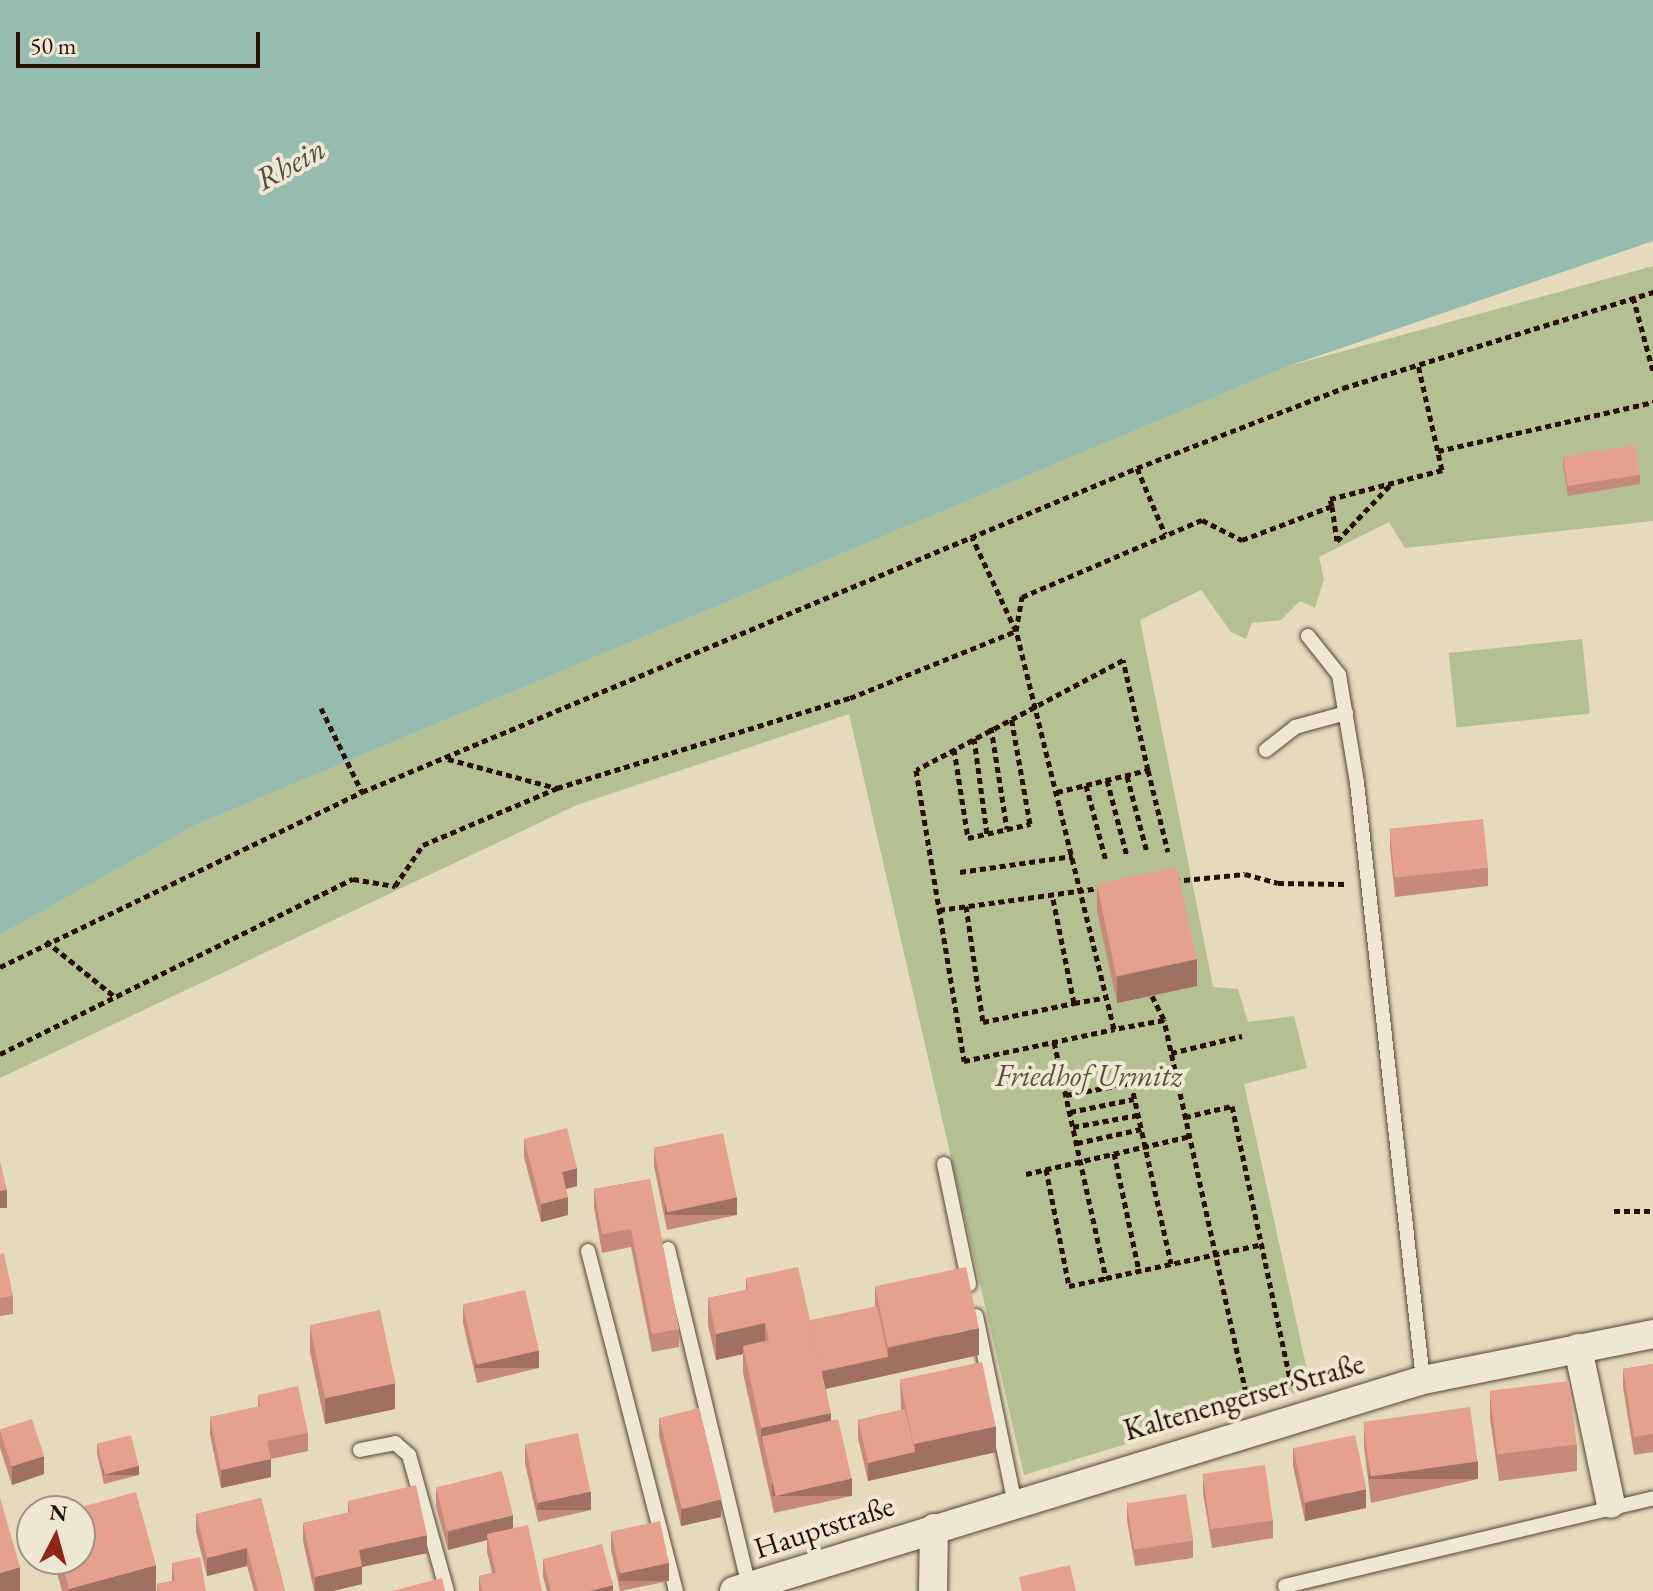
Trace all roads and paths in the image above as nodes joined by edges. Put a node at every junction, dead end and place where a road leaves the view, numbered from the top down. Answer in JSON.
{"nodes":[{"id":1,"x":1653,"y":292,"type":"edge"},
{"id":2,"x":1633,"y":297,"type":"junction"},
{"id":3,"x":1418,"y":364,"type":"junction"},
{"id":4,"x":1653,"y":368,"type":"edge"},
{"id":5,"x":1653,"y":402,"type":"edge"},
{"id":6,"x":1438,"y":451,"type":"junction"},
{"id":7,"x":1137,"y":468,"type":"junction"},
{"id":8,"x":1392,"y":482,"type":"junction"},
{"id":9,"x":1332,"y":506,"type":"junction"},
{"id":10,"x":1165,"y":534,"type":"junction"},
{"id":11,"x":972,"y":537,"type":"junction"},
{"id":12,"x":1016,"y":631,"type":"junction"},
{"id":13,"x":1308,"y":636,"type":"dead end"},
{"id":14,"x":1036,"y":702,"type":"junction"},
{"id":15,"x":321,"y":708,"type":"dead end"},
{"id":16,"x":1346,"y":713,"type":"junction"},
{"id":17,"x":1011,"y":716,"type":"junction"},
{"id":18,"x":991,"y":727,"type":"junction"},
{"id":19,"x":974,"y":738,"type":"junction"},
{"id":20,"x":954,"y":749,"type":"junction"},
{"id":21,"x":1266,"y":750,"type":"dead end"},
{"id":22,"x":447,"y":758,"type":"junction"},
{"id":23,"x":1148,"y":770,"type":"junction"},
{"id":24,"x":1127,"y":775,"type":"junction"},
{"id":25,"x":1107,"y":780,"type":"junction"},
{"id":26,"x":1086,"y":785,"type":"junction"},
{"id":27,"x":557,"y":788,"type":"junction"},
{"id":28,"x":362,"y":792,"type":"junction"},
{"id":29,"x":1057,"y":792,"type":"junction"},
{"id":30,"x":1007,"y":829,"type":"junction"},
{"id":31,"x":987,"y":834,"type":"junction"},
{"id":32,"x":1147,"y":852,"type":"dead end"},
{"id":33,"x":1168,"y":852,"type":"dead end"},
{"id":34,"x":1073,"y":856,"type":"junction"},
{"id":35,"x":1127,"y":856,"type":"dead end"},
{"id":36,"x":1106,"y":861,"type":"dead end"},
{"id":37,"x":960,"y":872,"type":"dead end"},
{"id":38,"x":1158,"y":882,"type":"edge"},
{"id":39,"x":1368,"y":884,"type":"junction"},
{"id":40,"x":1112,"y":887,"type":"edge"},
{"id":41,"x":1081,"y":890,"type":"junction"},
{"id":42,"x":1052,"y":894,"type":"junction"},
{"id":43,"x":966,"y":906,"type":"junction"},
{"id":44,"x":939,"y":910,"type":"junction"},
{"id":45,"x":46,"y":941,"type":"junction"},
{"id":46,"x":0,"y":967,"type":"edge"},
{"id":47,"x":114,"y":996,"type":"junction"},
{"id":48,"x":1152,"y":996,"type":"edge"},
{"id":49,"x":1107,"y":997,"type":"junction"},
{"id":50,"x":1074,"y":1003,"type":"junction"},
{"id":51,"x":1164,"y":1020,"type":"junction"},
{"id":52,"x":1114,"y":1029,"type":"junction"},
{"id":53,"x":1242,"y":1036,"type":"dead end"},
{"id":54,"x":1054,"y":1042,"type":"junction"},
{"id":55,"x":1171,"y":1053,"type":"junction"},
{"id":56,"x":0,"y":1054,"type":"edge"},
{"id":57,"x":1066,"y":1095,"type":"junction"},
{"id":58,"x":1134,"y":1099,"type":"junction"},
{"id":59,"x":1070,"y":1112,"type":"junction"},
{"id":60,"x":1138,"y":1115,"type":"junction"},
{"id":61,"x":1185,"y":1117,"type":"junction"},
{"id":62,"x":1073,"y":1127,"type":"junction"},
{"id":63,"x":1142,"y":1129,"type":"junction"},
{"id":64,"x":1190,"y":1136,"type":"junction"},
{"id":65,"x":1077,"y":1143,"type":"junction"},
{"id":66,"x":1146,"y":1146,"type":"junction"},
{"id":67,"x":1114,"y":1153,"type":"junction"},
{"id":68,"x":1080,"y":1160,"type":"junction"},
{"id":69,"x":944,"y":1164,"type":"dead end"},
{"id":70,"x":1046,"y":1169,"type":"junction"},
{"id":71,"x":1026,"y":1174,"type":"dead end"},
{"id":72,"x":1614,"y":1211,"type":"dead end"},
{"id":73,"x":1653,"y":1211,"type":"edge"},
{"id":74,"x":1263,"y":1244,"type":"junction"},
{"id":75,"x":668,"y":1249,"type":"dead end"},
{"id":76,"x":588,"y":1251,"type":"dead end"},
{"id":77,"x":1216,"y":1255,"type":"junction"},
{"id":78,"x":1171,"y":1264,"type":"junction"},
{"id":79,"x":1139,"y":1271,"type":"junction"},
{"id":80,"x":1106,"y":1278,"type":"junction"},
{"id":81,"x":1653,"y":1334,"type":"edge"},
{"id":82,"x":1578,"y":1348,"type":"junction"},
{"id":83,"x":1423,"y":1380,"type":"junction"},
{"id":84,"x":1283,"y":1391,"type":"dead end"},
{"id":85,"x":1259,"y":1397,"type":"dead end"},
{"id":86,"x":360,"y":1450,"type":"dead end"},
{"id":87,"x":1653,"y":1498,"type":"edge"},
{"id":88,"x":1014,"y":1500,"type":"junction"},
{"id":89,"x":1611,"y":1504,"type":"junction"},
{"id":90,"x":934,"y":1528,"type":"junction"},
{"id":91,"x":1285,"y":1586,"type":"dead end"},
{"id":92,"x":741,"y":1589,"type":"edge"},
{"id":93,"x":447,"y":1591,"type":"edge"},
{"id":94,"x":676,"y":1591,"type":"edge"},
{"id":95,"x":933,"y":1591,"type":"edge"}],
"edges":[{"from":1,"to":2,"type":"path"},
{"from":2,"to":3,"type":"path"},
{"from":2,"to":4,"type":"path"},
{"from":3,"to":6,"type":"path"},
{"from":3,"to":7,"type":"path"},
{"from":5,"to":6,"type":"path"},
{"from":6,"to":8,"type":"path"},
{"from":7,"to":10,"type":"path"},
{"from":7,"to":11,"type":"path"},
{"from":8,"to":9,"type":"path"},
{"from":8,"to":9,"type":"path"},
{"from":9,"to":10,"type":"path"},
{"from":10,"to":12,"type":"path"},
{"from":11,"to":12,"type":"path"},
{"from":11,"to":22,"type":"path"},
{"from":12,"to":14,"type":"path"},
{"from":12,"to":27,"type":"path"},
{"from":13,"to":16,"type":"lane"},
{"from":14,"to":17,"type":"path"},
{"from":14,"to":23,"type":"path"},
{"from":14,"to":29,"type":"path"},
{"from":15,"to":28,"type":"path"},
{"from":16,"to":21,"type":"lane"},
{"from":16,"to":39,"type":"lane"},
{"from":17,"to":18,"type":"path"},
{"from":17,"to":30,"type":"path"},
{"from":18,"to":19,"type":"path"},
{"from":18,"to":30,"type":"path"},
{"from":19,"to":20,"type":"path"},
{"from":19,"to":31,"type":"path"},
{"from":20,"to":31,"type":"path"},
{"from":20,"to":44,"type":"path"},
{"from":22,"to":27,"type":"path"},
{"from":22,"to":28,"type":"path"},
{"from":23,"to":24,"type":"path"},
{"from":23,"to":33,"type":"path"},
{"from":24,"to":25,"type":"path"},
{"from":24,"to":32,"type":"path"},
{"from":25,"to":26,"type":"path"},
{"from":25,"to":35,"type":"path"},
{"from":26,"to":29,"type":"path"},
{"from":26,"to":36,"type":"path"},
{"from":27,"to":47,"type":"path"},
{"from":28,"to":45,"type":"path"},
{"from":29,"to":34,"type":"path"},
{"from":30,"to":31,"type":"path"},
{"from":34,"to":37,"type":"path"},
{"from":34,"to":41,"type":"path"},
{"from":38,"to":39,"type":"path"},
{"from":39,"to":83,"type":"lane"},
{"from":40,"to":41,"type":"path"},
{"from":41,"to":42,"type":"path"},
{"from":41,"to":49,"type":"path"},
{"from":42,"to":43,"type":"path"},
{"from":42,"to":50,"type":"path"},
{"from":43,"to":44,"type":"path"},
{"from":43,"to":50,"type":"path"},
{"from":44,"to":54,"type":"path"},
{"from":45,"to":46,"type":"path"},
{"from":45,"to":47,"type":"path"},
{"from":47,"to":56,"type":"path"},
{"from":48,"to":51,"type":"path"},
{"from":49,"to":50,"type":"path"},
{"from":49,"to":52,"type":"path"},
{"from":51,"to":52,"type":"path"},
{"from":51,"to":55,"type":"path"},
{"from":52,"to":54,"type":"path"},
{"from":53,"to":55,"type":"path"},
{"from":54,"to":57,"type":"path"},
{"from":55,"to":61,"type":"path"},
{"from":57,"to":58,"type":"path"},
{"from":57,"to":59,"type":"path"},
{"from":58,"to":59,"type":"path"},
{"from":58,"to":60,"type":"path"},
{"from":59,"to":62,"type":"path"},
{"from":60,"to":62,"type":"path"},
{"from":60,"to":63,"type":"path"},
{"from":61,"to":64,"type":"path"},
{"from":61,"to":74,"type":"path"},
{"from":62,"to":65,"type":"path"},
{"from":63,"to":65,"type":"path"},
{"from":63,"to":66,"type":"path"},
{"from":64,"to":66,"type":"path"},
{"from":64,"to":77,"type":"path"},
{"from":65,"to":68,"type":"path"},
{"from":66,"to":67,"type":"path"},
{"from":66,"to":78,"type":"path"},
{"from":67,"to":68,"type":"path"},
{"from":67,"to":79,"type":"path"},
{"from":68,"to":70,"type":"path"},
{"from":68,"to":80,"type":"path"},
{"from":69,"to":88,"type":"lane"},
{"from":70,"to":71,"type":"path"},
{"from":70,"to":80,"type":"path"},
{"from":72,"to":73,"type":"path"},
{"from":74,"to":77,"type":"path"},
{"from":74,"to":84,"type":"path"},
{"from":75,"to":92,"type":"lane"},
{"from":76,"to":94,"type":"lane"},
{"from":77,"to":78,"type":"path"},
{"from":77,"to":85,"type":"path"},
{"from":78,"to":79,"type":"path"},
{"from":79,"to":80,"type":"path"},
{"from":81,"to":82,"type":"street","name":"Kaltenengerser Straße"},
{"from":82,"to":83,"type":"street","name":"Kaltenengerser Straße"},
{"from":82,"to":89,"type":"street"},
{"from":83,"to":88,"type":"street","name":"Kaltenengerser Straße"},
{"from":86,"to":93,"type":"lane"},
{"from":87,"to":89,"type":"lane"},
{"from":88,"to":90,"type":"street","name":"Kaltenengerser Straße"},
{"from":89,"to":91,"type":"lane"},
{"from":90,"to":92,"type":"street","name":"Hauptstraße"},
{"from":90,"to":95,"type":"street"}]}
